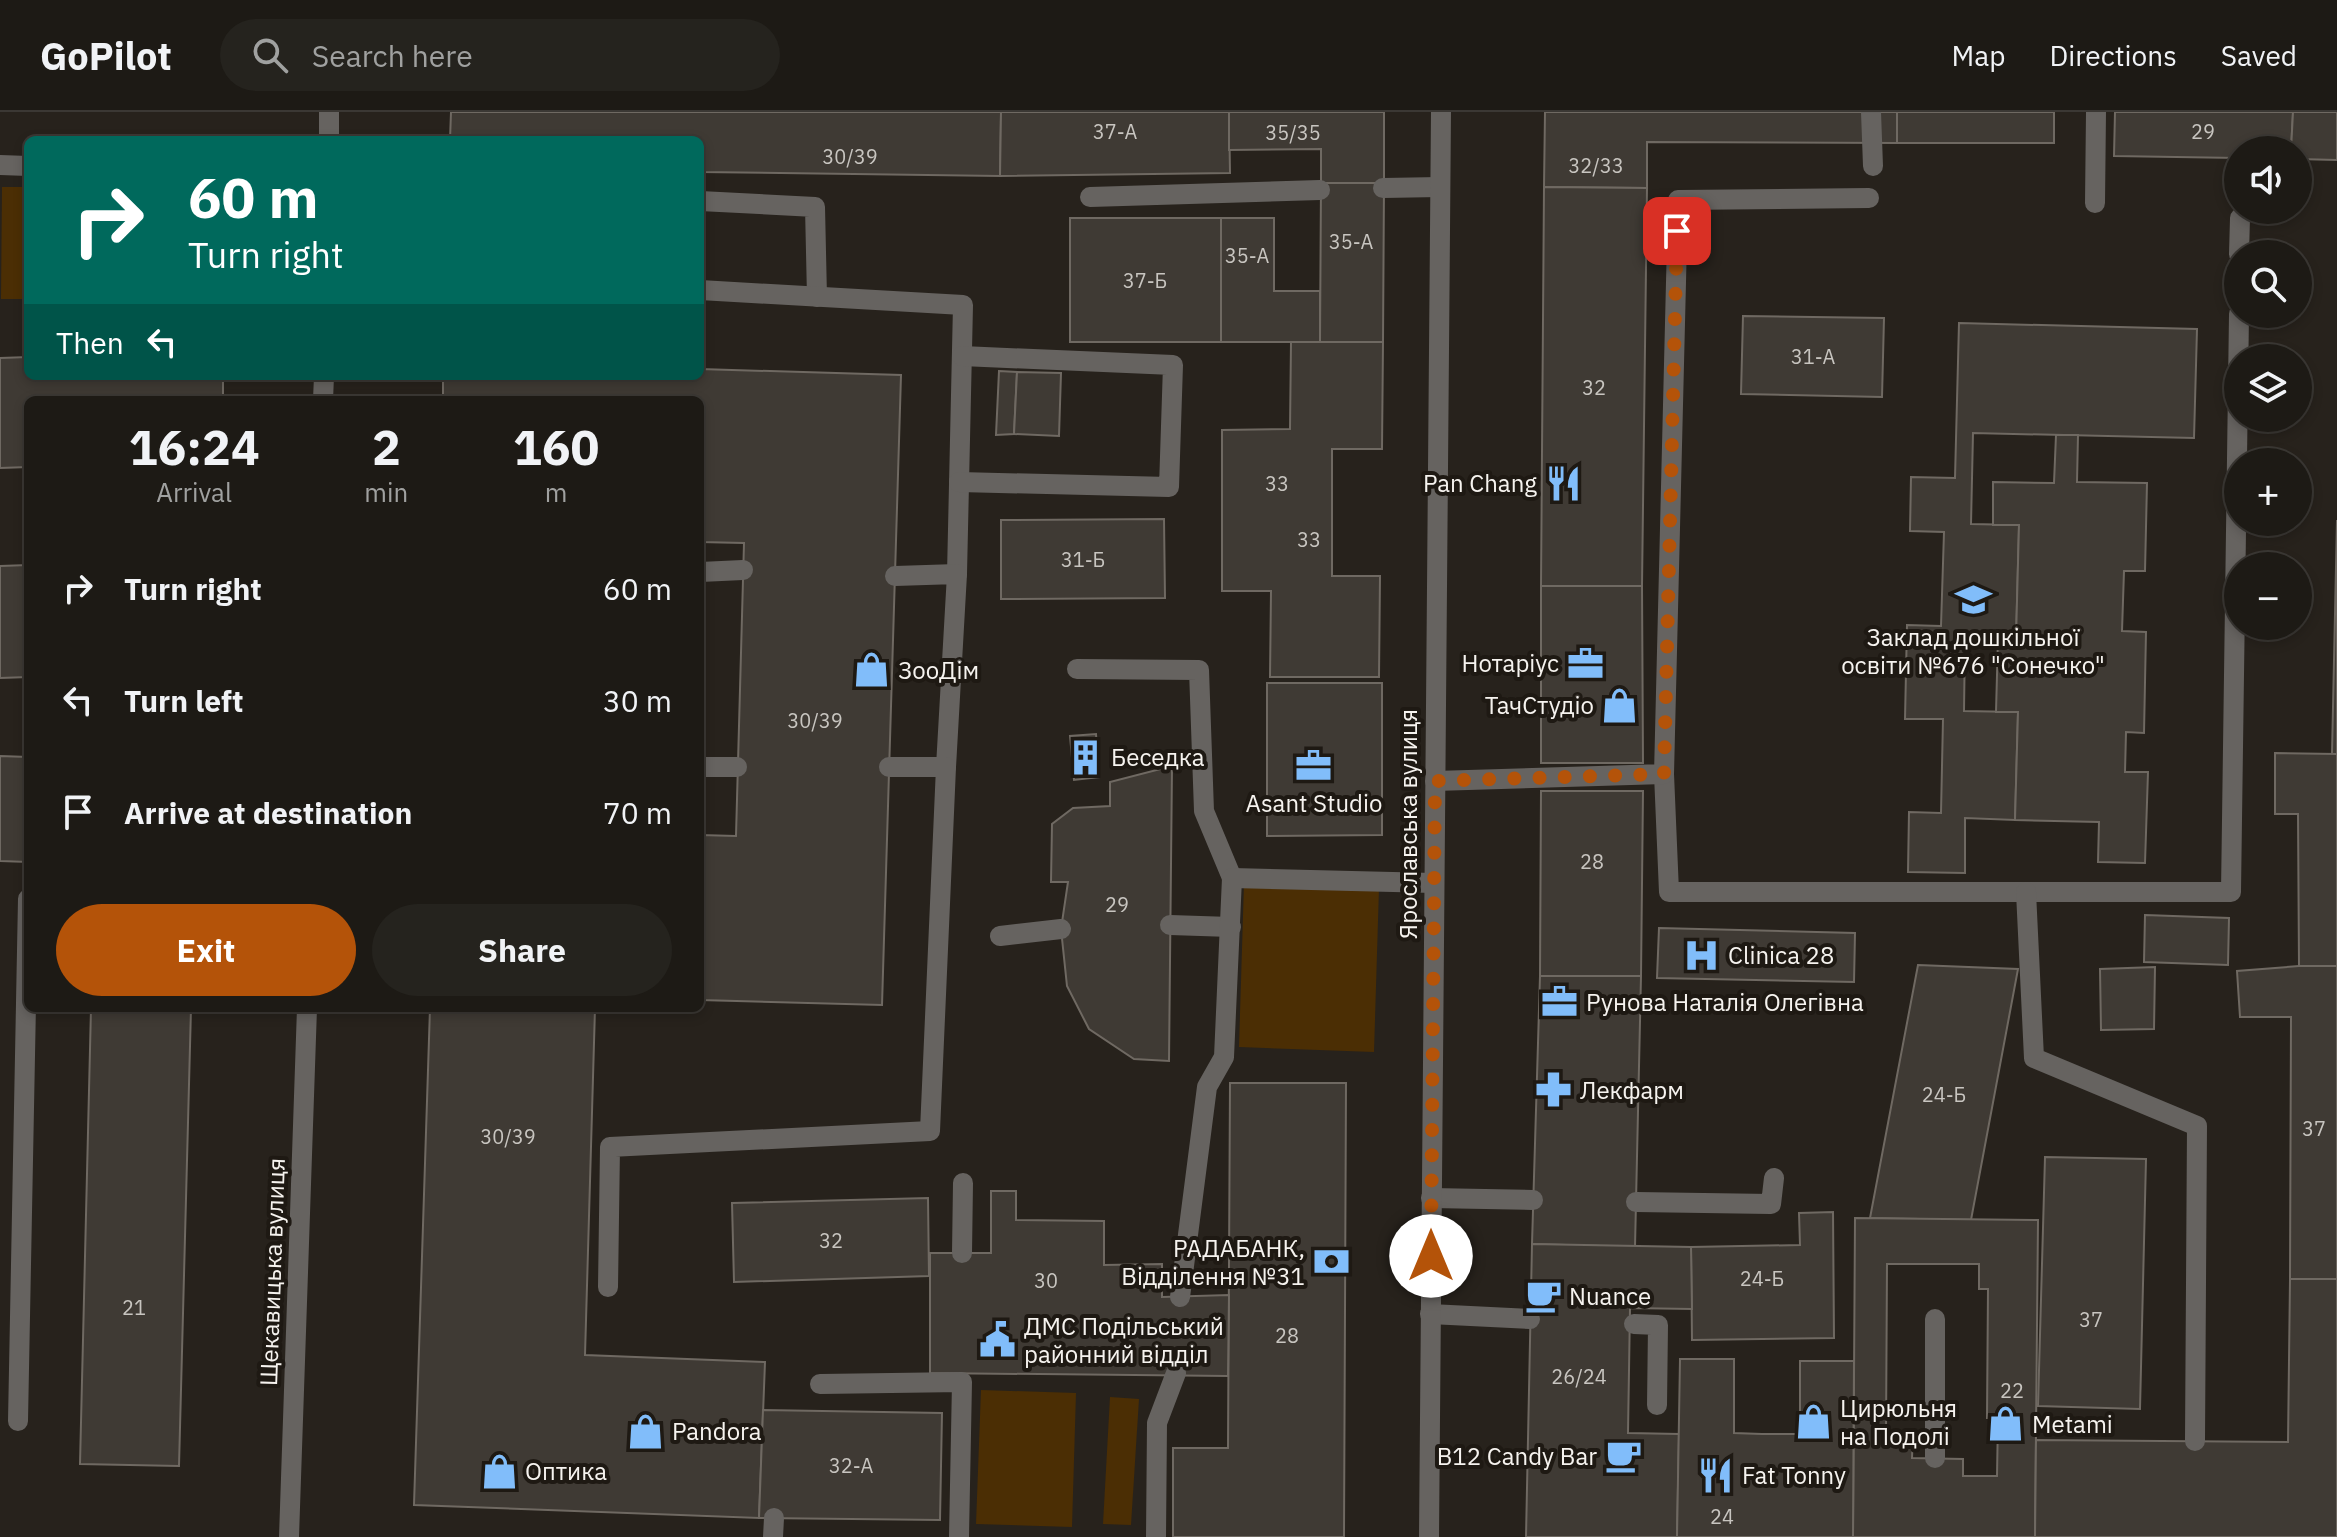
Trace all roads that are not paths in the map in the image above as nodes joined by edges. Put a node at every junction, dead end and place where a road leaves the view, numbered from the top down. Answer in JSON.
{"nodes":[{"id":1,"x":329,"y":112,"type":"edge"},
{"id":2,"x":1441,"y":112,"type":"edge"},
{"id":3,"x":1871,"y":112,"type":"edge"},
{"id":4,"x":2096,"y":112,"type":"edge"},
{"id":5,"x":329,"y":136,"type":"edge"},
{"id":6,"x":0,"y":165,"type":"edge"},
{"id":7,"x":24,"y":166,"type":"edge"},
{"id":8,"x":1873,"y":166,"type":"dead end"},
{"id":9,"x":1440,"y":187,"type":"junction"},
{"id":10,"x":1383,"y":188,"type":"dead end"},
{"id":11,"x":1320,"y":190,"type":"dead end"},
{"id":12,"x":1090,"y":197,"type":"dead end"},
{"id":13,"x":1869,"y":198,"type":"dead end"},
{"id":14,"x":704,"y":201,"type":"edge"},
{"id":15,"x":2095,"y":203,"type":"dead end"},
{"id":16,"x":704,"y":290,"type":"edge"},
{"id":17,"x":817,"y":297,"type":"junction"},
{"id":18,"x":2239,"y":328,"type":"edge"},
{"id":19,"x":962,"y":356,"type":"junction"},
{"id":20,"x":959,"y":482,"type":"junction"},
{"id":21,"x":743,"y":570,"type":"dead end"},
{"id":22,"x":704,"y":572,"type":"edge"},
{"id":23,"x":957,"y":574,"type":"junction"},
{"id":24,"x":895,"y":576,"type":"dead end"},
{"id":25,"x":1077,"y":669,"type":"dead end"},
{"id":26,"x":704,"y":767,"type":"edge"},
{"id":27,"x":737,"y":767,"type":"dead end"},
{"id":28,"x":889,"y":767,"type":"dead end"},
{"id":29,"x":946,"y":767,"type":"junction"},
{"id":30,"x":1664,"y":774,"type":"junction"},
{"id":31,"x":1435,"y":781,"type":"junction"},
{"id":32,"x":1232,"y":878,"type":"junction"},
{"id":33,"x":1434,"y":883,"type":"junction"},
{"id":34,"x":2026,"y":892,"type":"junction"},
{"id":35,"x":1170,"y":925,"type":"dead end"},
{"id":36,"x":1231,"y":927,"type":"junction"},
{"id":37,"x":1061,"y":929,"type":"dead end"},
{"id":38,"x":1000,"y":936,"type":"dead end"},
{"id":39,"x":26,"y":1012,"type":"edge"},
{"id":40,"x":307,"y":1012,"type":"edge"},
{"id":41,"x":1774,"y":1178,"type":"dead end"},
{"id":42,"x":963,"y":1183,"type":"dead end"},
{"id":43,"x":1431,"y":1198,"type":"junction"},
{"id":44,"x":1533,"y":1200,"type":"dead end"},
{"id":45,"x":1636,"y":1202,"type":"dead end"},
{"id":46,"x":962,"y":1253,"type":"dead end"},
{"id":47,"x":608,"y":1287,"type":"dead end"},
{"id":48,"x":1180,"y":1297,"type":"dead end"},
{"id":49,"x":1430,"y":1314,"type":"junction"},
{"id":50,"x":1530,"y":1319,"type":"dead end"},
{"id":51,"x":1935,"y":1319,"type":"dead end"},
{"id":52,"x":1634,"y":1324,"type":"dead end"},
{"id":53,"x":1176,"y":1373,"type":"dead end"},
{"id":54,"x":820,"y":1384,"type":"dead end"},
{"id":55,"x":1657,"y":1405,"type":"dead end"},
{"id":56,"x":18,"y":1421,"type":"dead end"},
{"id":57,"x":2195,"y":1441,"type":"dead end"},
{"id":58,"x":1935,"y":1458,"type":"dead end"},
{"id":59,"x":289,"y":1537,"type":"edge"},
{"id":60,"x":959,"y":1537,"type":"edge"},
{"id":61,"x":1156,"y":1537,"type":"edge"},
{"id":62,"x":1429,"y":1537,"type":"edge"}],
"edges":[{"from":1,"to":5,"type":"street"},
{"from":2,"to":9,"type":"street","name":"Ярославська вулиця"},
{"from":3,"to":8,"type":"street"},
{"from":4,"to":15,"type":"street"},
{"from":6,"to":7,"type":"street"},
{"from":9,"to":10,"type":"street"},
{"from":9,"to":31,"type":"street","name":"Ярославська вулиця"},
{"from":11,"to":12,"type":"street"},
{"from":13,"to":30,"type":"street"},
{"from":14,"to":17,"type":"street"},
{"from":16,"to":17,"type":"street"},
{"from":17,"to":19,"type":"street"},
{"from":18,"to":34,"type":"street"},
{"from":19,"to":20,"type":"street"},
{"from":19,"to":20,"type":"street"},
{"from":20,"to":23,"type":"street"},
{"from":21,"to":22,"type":"street"},
{"from":23,"to":24,"type":"street"},
{"from":23,"to":29,"type":"street"},
{"from":25,"to":32,"type":"street"},
{"from":26,"to":27,"type":"street"},
{"from":28,"to":29,"type":"street"},
{"from":29,"to":47,"type":"street"},
{"from":30,"to":31,"type":"street"},
{"from":30,"to":34,"type":"street"},
{"from":31,"to":33,"type":"street","name":"Ярославська вулиця"},
{"from":32,"to":33,"type":"street"},
{"from":32,"to":36,"type":"street"},
{"from":33,"to":43,"type":"street","name":"Ярославська вулиця"},
{"from":34,"to":57,"type":"street"},
{"from":35,"to":36,"type":"street"},
{"from":36,"to":48,"type":"street"},
{"from":37,"to":38,"type":"street"},
{"from":39,"to":56,"type":"street"},
{"from":40,"to":59,"type":"street","name":"Щекавицька вулиця"},
{"from":41,"to":45,"type":"street"},
{"from":42,"to":46,"type":"street"},
{"from":43,"to":44,"type":"street"},
{"from":43,"to":49,"type":"street","name":"Ярославська вулиця"},
{"from":49,"to":50,"type":"street"},
{"from":49,"to":62,"type":"street","name":"Ярославська вулиця"},
{"from":51,"to":58,"type":"street"},
{"from":52,"to":55,"type":"street"},
{"from":53,"to":61,"type":"street"},
{"from":54,"to":60,"type":"street"}]}
